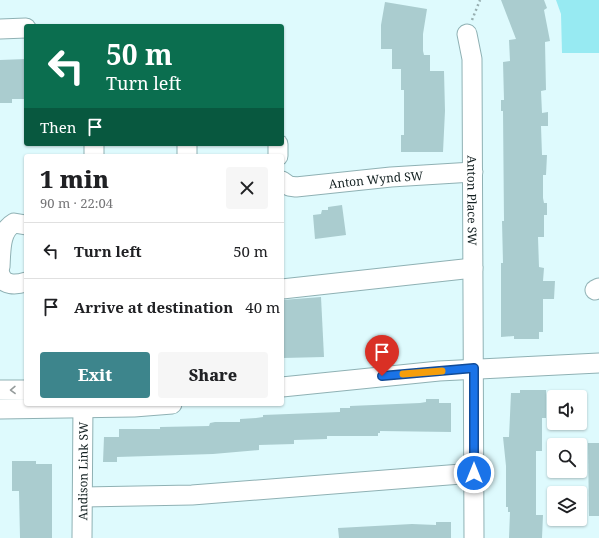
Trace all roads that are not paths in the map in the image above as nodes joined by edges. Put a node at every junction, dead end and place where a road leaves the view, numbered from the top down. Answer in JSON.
{"nodes":[{"id":1,"x":24,"y":28,"type":"edge"},
{"id":2,"x":0,"y":29,"type":"edge"},
{"id":3,"x":467,"y":34,"type":"road end"},
{"id":4,"x":473,"y":172,"type":"junction"},
{"id":5,"x":284,"y":183,"type":"edge"},
{"id":6,"x":24,"y":225,"type":"edge"},
{"id":7,"x":0,"y":267,"type":"edge"},
{"id":8,"x":473,"y":268,"type":"junction"},
{"id":9,"x":0,"y":274,"type":"edge"},
{"id":10,"x":24,"y":282,"type":"edge"},
{"id":11,"x":284,"y":288,"type":"edge"},
{"id":12,"x":599,"y":363,"type":"edge"},
{"id":13,"x":474,"y":368,"type":"junction"},
{"id":14,"x":284,"y":387,"type":"edge"},
{"id":15,"x":0,"y":390,"type":"edge"},
{"id":16,"x":24,"y":390,"type":"edge"},
{"id":17,"x":83,"y":406,"type":"edge"},
{"id":18,"x":0,"y":409,"type":"edge"},
{"id":19,"x":474,"y":473,"type":"junction"},
{"id":20,"x":83,"y":497,"type":"junction"},
{"id":21,"x":82,"y":538,"type":"edge"},
{"id":22,"x":474,"y":538,"type":"edge"}],
"edges":[{"from":1,"to":2,"type":"street"},
{"from":3,"to":4,"type":"street","name":"Anton Place SW"},
{"from":4,"to":5,"type":"street","name":"Anton Wynd SW"},
{"from":4,"to":8,"type":"street","name":"Anton Place SW"},
{"from":6,"to":7,"type":"street"},
{"from":8,"to":11,"type":"street"},
{"from":8,"to":13,"type":"street","name":"Anton Place SW"},
{"from":9,"to":10,"type":"street"},
{"from":12,"to":13,"type":"street"},
{"from":13,"to":14,"type":"street"},
{"from":13,"to":19,"type":"street","name":"Anton Place SW"},
{"from":16,"to":15,"type":"street","one_way":true},
{"from":17,"to":18,"type":"street"},
{"from":17,"to":20,"type":"street","name":"Andison Link SW"},
{"from":19,"to":20,"type":"street"},
{"from":19,"to":22,"type":"street","name":"Anton Place SW"},
{"from":20,"to":21,"type":"street","name":"Andison Link SW"}]}
